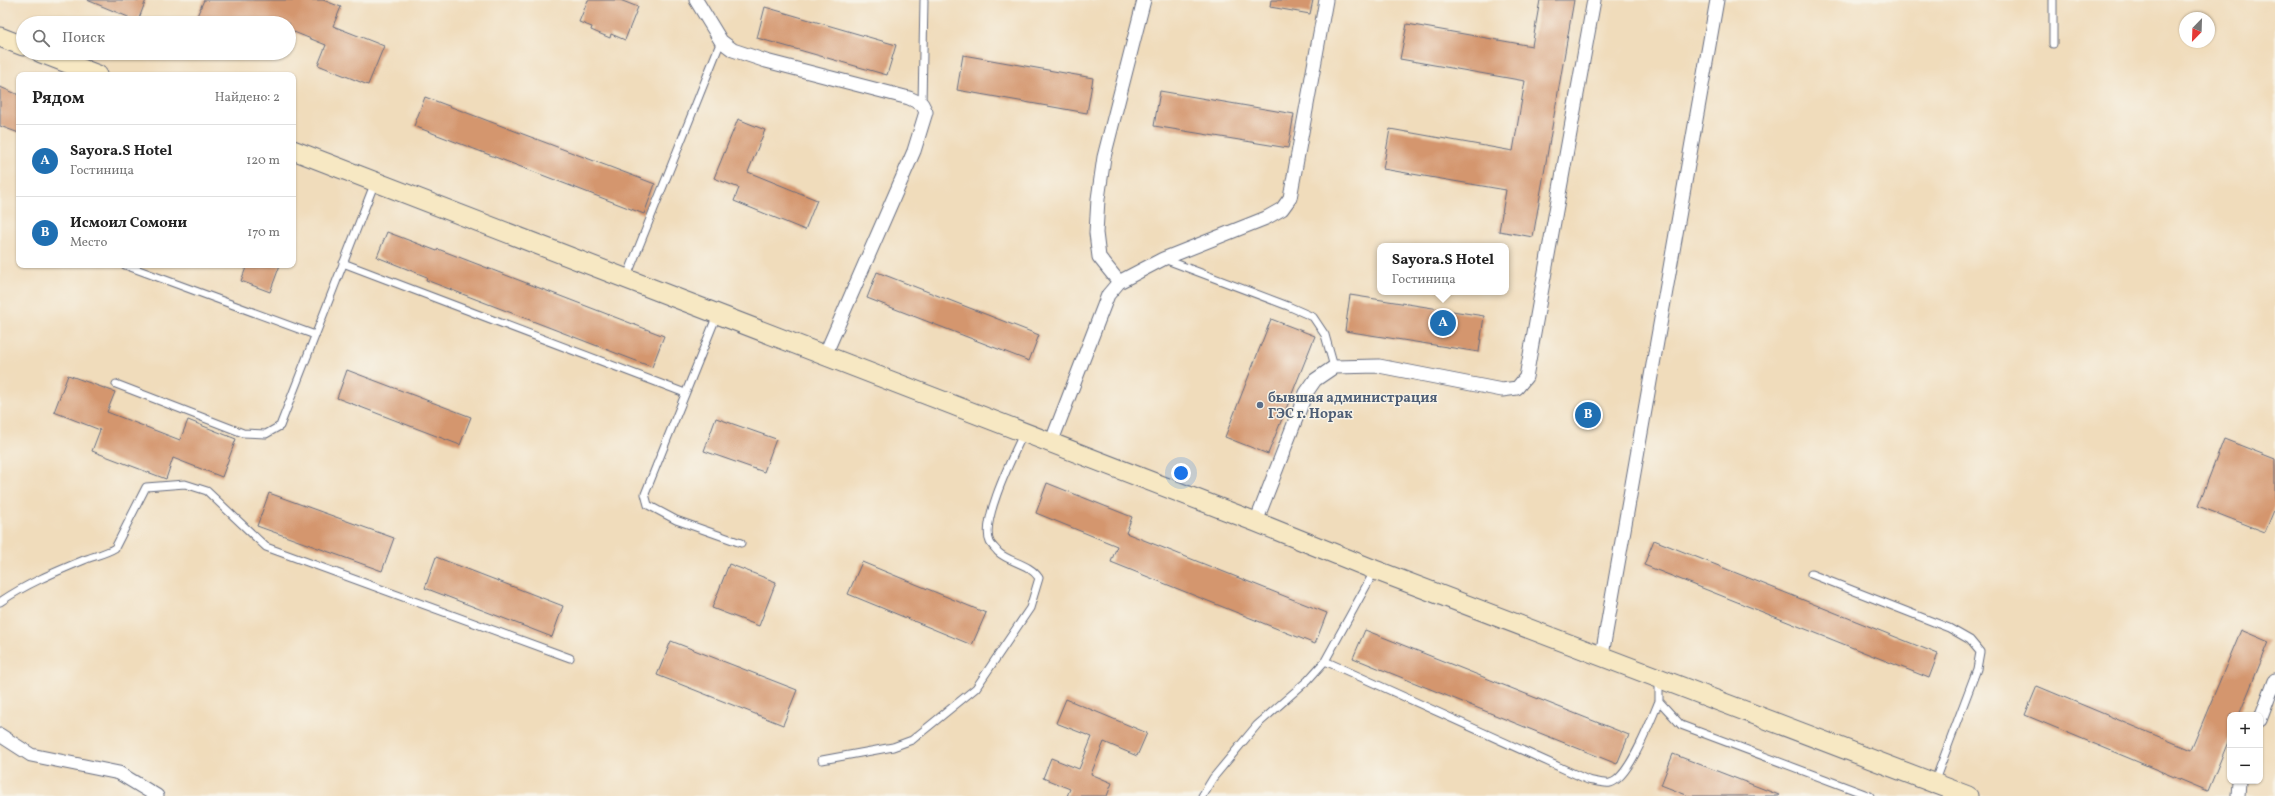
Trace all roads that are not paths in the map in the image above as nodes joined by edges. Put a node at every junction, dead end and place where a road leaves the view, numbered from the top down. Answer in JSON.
{"nodes":[{"id":1,"x":696,"y":0,"type":"edge"},
{"id":2,"x":924,"y":0,"type":"edge"},
{"id":3,"x":1144,"y":0,"type":"edge"},
{"id":4,"x":1326,"y":0,"type":"edge"},
{"id":5,"x":1594,"y":0,"type":"edge"},
{"id":6,"x":1717,"y":0,"type":"edge"},
{"id":7,"x":2054,"y":0,"type":"edge"},
{"id":8,"x":0,"y":37,"type":"edge"},
{"id":9,"x":720,"y":41,"type":"junction"},
{"id":10,"x":16,"y":43,"type":"edge"},
{"id":11,"x":2053,"y":44,"type":"dead end"},
{"id":12,"x":59,"y":60,"type":"edge"},
{"id":13,"x":90,"y":72,"type":"edge"},
{"id":14,"x":922,"y":104,"type":"junction"},
{"id":15,"x":296,"y":151,"type":"edge"},
{"id":16,"x":375,"y":182,"type":"junction"},
{"id":17,"x":1163,"y":259,"type":"junction"},
{"id":18,"x":343,"y":263,"type":"junction"},
{"id":19,"x":133,"y":268,"type":"edge"},
{"id":20,"x":626,"y":279,"type":"junction"},
{"id":21,"x":1119,"y":282,"type":"junction"},
{"id":22,"x":717,"y":314,"type":"junction"},
{"id":23,"x":314,"y":335,"type":"junction"},
{"id":24,"x":825,"y":355,"type":"junction"},
{"id":25,"x":1334,"y":367,"type":"junction"},
{"id":26,"x":116,"y":384,"type":"dead end"},
{"id":27,"x":685,"y":393,"type":"junction"},
{"id":28,"x":1024,"y":432,"type":"junction"},
{"id":29,"x":1051,"y":442,"type":"junction"},
{"id":30,"x":1256,"y":522,"type":"junction"},
{"id":31,"x":742,"y":543,"type":"dead end"},
{"id":32,"x":1375,"y":570,"type":"junction"},
{"id":33,"x":1811,"y":574,"type":"dead end"},
{"id":34,"x":0,"y":602,"type":"edge"},
{"id":35,"x":1602,"y":655,"type":"junction"},
{"id":36,"x":570,"y":658,"type":"dead end"},
{"id":37,"x":1325,"y":661,"type":"junction"},
{"id":38,"x":1660,"y":677,"type":"junction"},
{"id":39,"x":2275,"y":680,"type":"edge"},
{"id":40,"x":1659,"y":701,"type":"junction"},
{"id":41,"x":2263,"y":712,"type":"edge"},
{"id":42,"x":0,"y":735,"type":"edge"},
{"id":43,"x":822,"y":760,"type":"dead end"},
{"id":44,"x":1934,"y":783,"type":"junction"},
{"id":45,"x":2239,"y":784,"type":"edge"},
{"id":46,"x":157,"y":796,"type":"edge"},
{"id":47,"x":1202,"y":796,"type":"edge"},
{"id":48,"x":1870,"y":796,"type":"edge"},
{"id":49,"x":1968,"y":796,"type":"edge"},
{"id":50,"x":2238,"y":796,"type":"edge"}],
"edges":[{"from":1,"to":9,"type":"street"},
{"from":2,"to":14,"type":"lane"},
{"from":3,"to":21,"type":"street"},
{"from":4,"to":17,"type":"street"},
{"from":5,"to":25,"type":"street"},
{"from":6,"to":35,"type":"street"},
{"from":7,"to":11,"type":"lane"},
{"from":8,"to":10,"type":"main road"},
{"from":9,"to":14,"type":"street"},
{"from":9,"to":20,"type":"lane"},
{"from":12,"to":13,"type":"main road"},
{"from":14,"to":24,"type":"street"},
{"from":15,"to":16,"type":"main road"},
{"from":16,"to":18,"type":"lane"},
{"from":16,"to":20,"type":"main road"},
{"from":17,"to":21,"type":"street"},
{"from":17,"to":25,"type":"lane"},
{"from":18,"to":23,"type":"lane"},
{"from":18,"to":27,"type":"lane"},
{"from":19,"to":23,"type":"lane"},
{"from":20,"to":22,"type":"main road"},
{"from":21,"to":29,"type":"street"},
{"from":22,"to":24,"type":"main road"},
{"from":22,"to":27,"type":"lane"},
{"from":23,"to":26,"type":"lane"},
{"from":24,"to":28,"type":"main road"},
{"from":25,"to":30,"type":"street"},
{"from":27,"to":31,"type":"lane"},
{"from":28,"to":29,"type":"main road"},
{"from":28,"to":43,"type":"lane"},
{"from":29,"to":30,"type":"main road"},
{"from":30,"to":32,"type":"main road"},
{"from":32,"to":35,"type":"main road"},
{"from":32,"to":37,"type":"lane"},
{"from":33,"to":44,"type":"lane"},
{"from":34,"to":36,"type":"lane"},
{"from":35,"to":38,"type":"main road"},
{"from":37,"to":40,"type":"lane"},
{"from":37,"to":47,"type":"lane"},
{"from":38,"to":40,"type":"lane"},
{"from":38,"to":44,"type":"main road"},
{"from":39,"to":41,"type":"street"},
{"from":40,"to":48,"type":"lane"},
{"from":42,"to":46,"type":"street"},
{"from":44,"to":49,"type":"main road"},
{"from":45,"to":50,"type":"street"}]}
